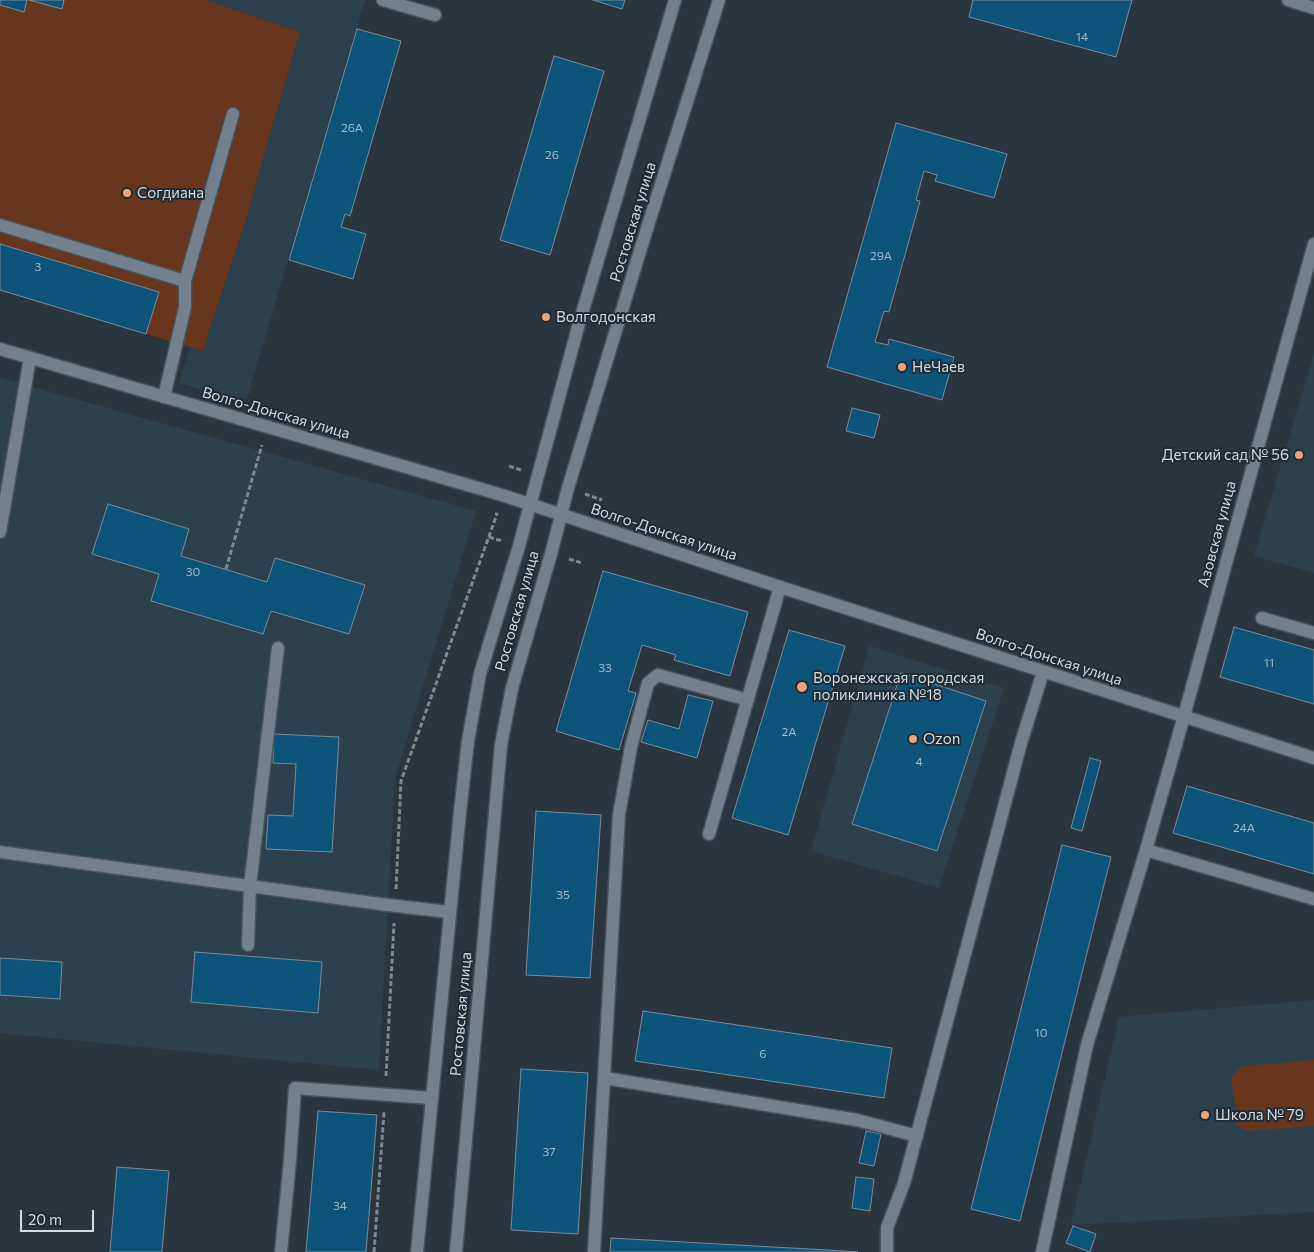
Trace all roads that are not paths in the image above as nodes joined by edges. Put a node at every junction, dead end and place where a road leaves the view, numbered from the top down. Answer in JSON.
{"nodes":[{"id":1,"x":383,"y":0,"type":"edge"},
{"id":2,"x":675,"y":0,"type":"edge"},
{"id":3,"x":719,"y":0,"type":"edge"},
{"id":4,"x":1288,"y":0,"type":"edge"},
{"id":5,"x":1314,"y":8,"type":"edge"},
{"id":6,"x":435,"y":15,"type":"dead end"},
{"id":7,"x":233,"y":114,"type":"dead end"},
{"id":8,"x":0,"y":225,"type":"edge"},
{"id":9,"x":1314,"y":244,"type":"edge"},
{"id":10,"x":185,"y":281,"type":"junction"},
{"id":11,"x":0,"y":349,"type":"edge"},
{"id":12,"x":30,"y":358,"type":"junction"},
{"id":13,"x":164,"y":398,"type":"junction"},
{"id":14,"x":530,"y":504,"type":"junction"},
{"id":15,"x":561,"y":515,"type":"junction"},
{"id":16,"x":0,"y":532,"type":"edge"},
{"id":17,"x":780,"y":587,"type":"junction"},
{"id":18,"x":1262,"y":618,"type":"dead end"},
{"id":19,"x":1314,"y":633,"type":"edge"},
{"id":20,"x":278,"y":648,"type":"dead end"},
{"id":21,"x":1043,"y":672,"type":"junction"},
{"id":22,"x":748,"y":700,"type":"junction"},
{"id":23,"x":1184,"y":716,"type":"junction"},
{"id":24,"x":1314,"y":758,"type":"edge"},
{"id":25,"x":710,"y":834,"type":"dead end"},
{"id":26,"x":1146,"y":850,"type":"junction"},
{"id":27,"x":0,"y":852,"type":"edge"},
{"id":28,"x":250,"y":886,"type":"junction"},
{"id":29,"x":1314,"y":899,"type":"edge"},
{"id":30,"x":449,"y":912,"type":"junction"},
{"id":31,"x":248,"y":945,"type":"dead end"},
{"id":32,"x":605,"y":1078,"type":"junction"},
{"id":33,"x":431,"y":1098,"type":"junction"},
{"id":34,"x":918,"y":1136,"type":"junction"},
{"id":35,"x":281,"y":1252,"type":"edge"},
{"id":36,"x":417,"y":1252,"type":"edge"},
{"id":37,"x":456,"y":1252,"type":"edge"},
{"id":38,"x":594,"y":1252,"type":"edge"},
{"id":39,"x":887,"y":1252,"type":"edge"},
{"id":40,"x":1042,"y":1252,"type":"edge"}],
"edges":[{"from":1,"to":6,"type":"street"},
{"from":2,"to":14,"type":"street","name":"Ростовская улица"},
{"from":3,"to":15,"type":"street","name":"Ростовская улица"},
{"from":4,"to":5,"type":"street"},
{"from":7,"to":10,"type":"street"},
{"from":8,"to":10,"type":"street"},
{"from":9,"to":23,"type":"street","name":"Азовская улица"},
{"from":10,"to":13,"type":"street"},
{"from":11,"to":12,"type":"street","name":"Волго-Донская улица"},
{"from":12,"to":13,"type":"street","name":"Волго-Донская улица"},
{"from":12,"to":16,"type":"street"},
{"from":13,"to":14,"type":"street","name":"Волго-Донская улица"},
{"from":14,"to":15,"type":"street","name":"Волго-Донская улица"},
{"from":14,"to":30,"type":"street","name":"Ростовская улица"},
{"from":15,"to":17,"type":"street","name":"Волго-Донская улица"},
{"from":15,"to":37,"type":"street","name":"Ростовская улица"},
{"from":17,"to":21,"type":"street","name":"Волго-Донская улица"},
{"from":17,"to":22,"type":"street"},
{"from":18,"to":19,"type":"street"},
{"from":20,"to":28,"type":"street"},
{"from":21,"to":23,"type":"street","name":"Волго-Донская улица"},
{"from":21,"to":34,"type":"street"},
{"from":22,"to":25,"type":"street"},
{"from":22,"to":32,"type":"street"},
{"from":23,"to":24,"type":"street","name":"Волго-Донская улица"},
{"from":23,"to":26,"type":"street","name":"Азовская улица"},
{"from":26,"to":29,"type":"street"},
{"from":26,"to":40,"type":"street","name":"Азовская улица"},
{"from":27,"to":28,"type":"street"},
{"from":28,"to":30,"type":"street"},
{"from":28,"to":31,"type":"street"},
{"from":30,"to":33,"type":"street","name":"Ростовская улица"},
{"from":32,"to":34,"type":"street"},
{"from":32,"to":38,"type":"street"},
{"from":33,"to":35,"type":"street"},
{"from":33,"to":36,"type":"street","name":"Ростовская улица"},
{"from":34,"to":39,"type":"street"}]}
